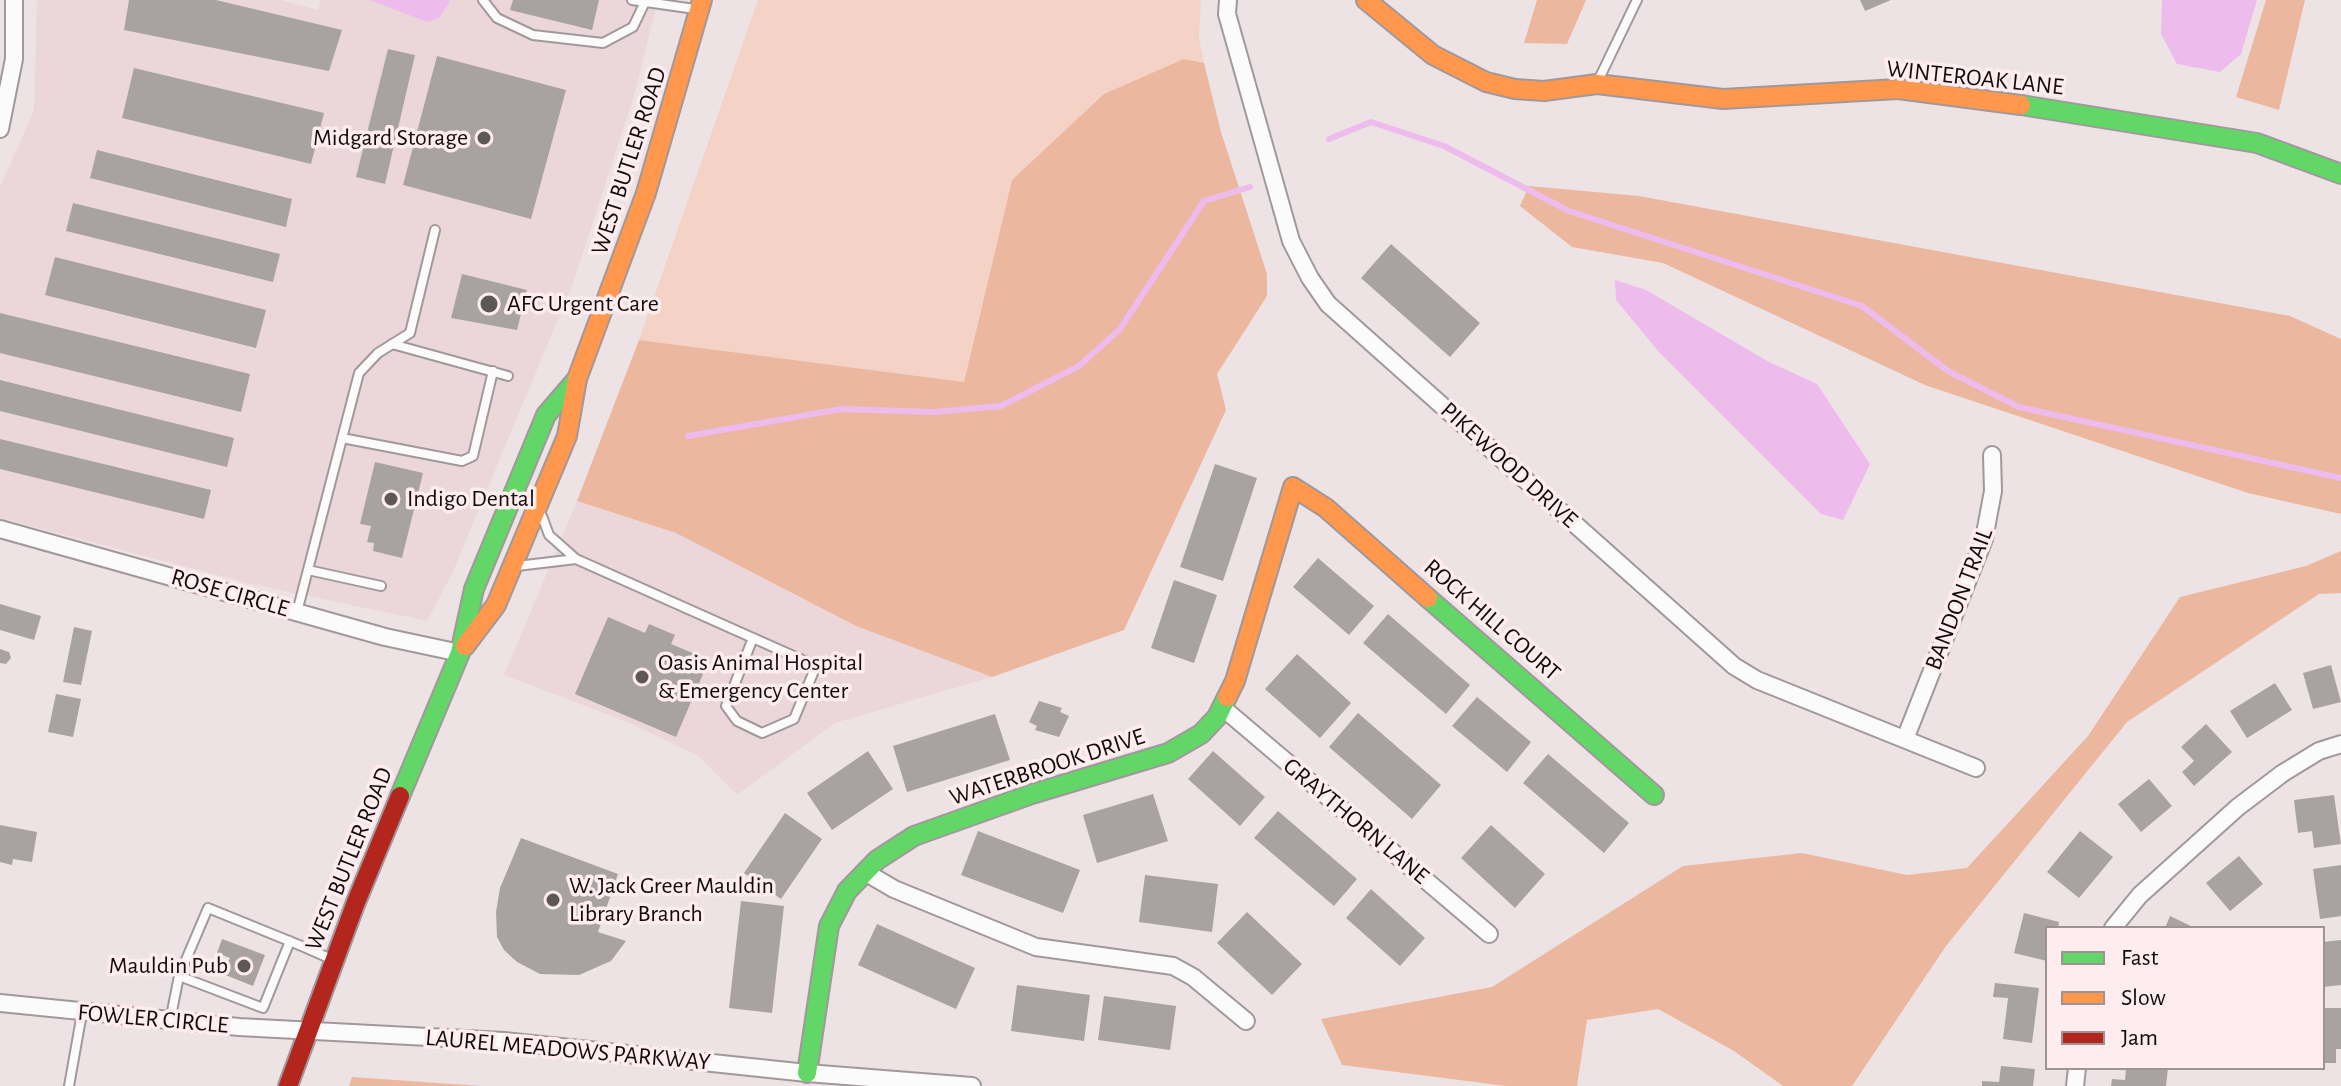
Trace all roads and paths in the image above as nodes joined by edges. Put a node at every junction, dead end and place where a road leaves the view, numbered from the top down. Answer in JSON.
{"nodes":[{"id":1,"x":14,"y":0,"type":"edge"},
{"id":2,"x":483,"y":0,"type":"edge"},
{"id":3,"x":632,"y":0,"type":"edge"},
{"id":4,"x":1228,"y":0,"type":"edge"},
{"id":5,"x":1366,"y":0,"type":"edge"},
{"id":6,"x":1637,"y":0,"type":"edge"},
{"id":7,"x":645,"y":2,"type":"junction"},
{"id":8,"x":701,"y":5,"type":"edge"},
{"id":9,"x":1597,"y":84,"type":"junction"},
{"id":10,"x":0,"y":129,"type":"edge"},
{"id":11,"x":2341,"y":174,"type":"edge"},
{"id":12,"x":435,"y":230,"type":"dead end"},
{"id":13,"x":392,"y":344,"type":"junction"},
{"id":14,"x":493,"y":371,"type":"junction"},
{"id":15,"x":508,"y":376,"type":"dead end"},
{"id":16,"x":577,"y":379,"type":"junction"},
{"id":17,"x":342,"y":438,"type":"junction"},
{"id":18,"x":1992,"y":455,"type":"dead end"},
{"id":19,"x":1293,"y":487,"type":"joint"},
{"id":20,"x":537,"y":506,"type":"junction"},
{"id":21,"x":0,"y":529,"type":"edge"},
{"id":22,"x":576,"y":559,"type":"junction"},
{"id":23,"x":511,"y":568,"type":"junction"},
{"id":24,"x":308,"y":570,"type":"junction"},
{"id":25,"x":381,"y":586,"type":"dead end"},
{"id":26,"x":297,"y":612,"type":"junction"},
{"id":27,"x":753,"y":638,"type":"junction"},
{"id":28,"x":460,"y":653,"type":"junction"},
{"id":29,"x":1223,"y":708,"type":"junction"},
{"id":30,"x":1905,"y":739,"type":"junction"},
{"id":31,"x":2341,"y":744,"type":"edge"},
{"id":32,"x":1976,"y":768,"type":"dead end"},
{"id":33,"x":1654,"y":795,"type":"dead end"},
{"id":34,"x":865,"y":872,"type":"junction"},
{"id":35,"x":2115,"y":926,"type":"edge"},
{"id":36,"x":1489,"y":934,"type":"dead end"},
{"id":37,"x":290,"y":941,"type":"junction"},
{"id":38,"x":334,"y":960,"type":"junction"},
{"id":39,"x":179,"y":976,"type":"junction"},
{"id":40,"x":0,"y":1003,"type":"edge"},
{"id":41,"x":263,"y":1008,"type":"junction"},
{"id":42,"x":82,"y":1013,"type":"junction"},
{"id":43,"x":170,"y":1021,"type":"junction"},
{"id":44,"x":1246,"y":1021,"type":"dead end"},
{"id":45,"x":255,"y":1028,"type":"junction"},
{"id":46,"x":307,"y":1031,"type":"junction"},
{"id":47,"x":807,"y":1073,"type":"junction"},
{"id":48,"x":69,"y":1086,"type":"edge"},
{"id":49,"x":288,"y":1086,"type":"edge"},
{"id":50,"x":972,"y":1086,"type":"edge"}],
"edges":[{"from":1,"to":10,"type":"street"},
{"from":2,"to":7,"type":"lane"},
{"from":3,"to":7,"type":"lane"},
{"from":4,"to":30,"type":"street","name":"PIKEWOOD DRIVE"},
{"from":5,"to":9,"type":"street","name":"WINTEROAK LANE"},
{"from":6,"to":9,"type":"lane"},
{"from":7,"to":8,"type":"lane"},
{"from":8,"to":16,"type":"street","name":"WEST BUTLER ROAD"},
{"from":9,"to":11,"type":"street","name":"WINTEROAK LANE"},
{"from":12,"to":13,"type":"lane"},
{"from":13,"to":14,"type":"lane"},
{"from":13,"to":17,"type":"lane"},
{"from":14,"to":15,"type":"lane"},
{"from":14,"to":17,"type":"lane"},
{"from":16,"to":20,"type":"street","name":"WEST BUTLER ROAD"},
{"from":16,"to":28,"type":"street","name":"WEST BUTLER ROAD"},
{"from":17,"to":24,"type":"lane"},
{"from":18,"to":30,"type":"street","name":"BANDON TRAIL"},
{"from":19,"to":29,"type":"street","name":"WATERBROOK DRIVE"},
{"from":19,"to":33,"type":"street","name":"ROCK HILL COURT"},
{"from":20,"to":22,"type":"lane"},
{"from":20,"to":23,"type":"street","name":"WEST BUTLER ROAD"},
{"from":21,"to":26,"type":"street","name":"ROSE CIRCLE"},
{"from":22,"to":23,"type":"lane"},
{"from":22,"to":27,"type":"lane"},
{"from":23,"to":28,"type":"street","name":"WEST BUTLER ROAD"},
{"from":24,"to":25,"type":"lane"},
{"from":24,"to":26,"type":"lane"},
{"from":26,"to":28,"type":"street","name":"ROSE CIRCLE"},
{"from":27,"to":27,"type":"lane"},
{"from":28,"to":38,"type":"street","name":"WEST BUTLER ROAD"},
{"from":29,"to":34,"type":"street","name":"WATERBROOK DRIVE"},
{"from":29,"to":36,"type":"street","name":"GRAYTHORN LANE"},
{"from":30,"to":32,"type":"street","name":"PIKEWOOD DRIVE"},
{"from":31,"to":35,"type":"street"},
{"from":34,"to":44,"type":"street"},
{"from":34,"to":47,"type":"street","name":"WATERBROOK DRIVE"},
{"from":37,"to":38,"type":"lane"},
{"from":37,"to":39,"type":"lane"},
{"from":37,"to":41,"type":"lane"},
{"from":38,"to":46,"type":"street","name":"WEST BUTLER ROAD"},
{"from":39,"to":41,"type":"lane"},
{"from":39,"to":43,"type":"lane"},
{"from":40,"to":42,"type":"street","name":"FOWLER CIRCLE"},
{"from":41,"to":45,"type":"lane"},
{"from":42,"to":43,"type":"street","name":"FOWLER CIRCLE"},
{"from":42,"to":48,"type":"lane"},
{"from":43,"to":45,"type":"street","name":"FOWLER CIRCLE"},
{"from":45,"to":46,"type":"street","name":"FOWLER CIRCLE"},
{"from":46,"to":47,"type":"street","name":"LAUREL MEADOWS PARKWAY"},
{"from":46,"to":49,"type":"street","name":"WEST BUTLER ROAD"},
{"from":47,"to":50,"type":"street","name":"LAUREL MEADOWS PARKWAY"}]}
